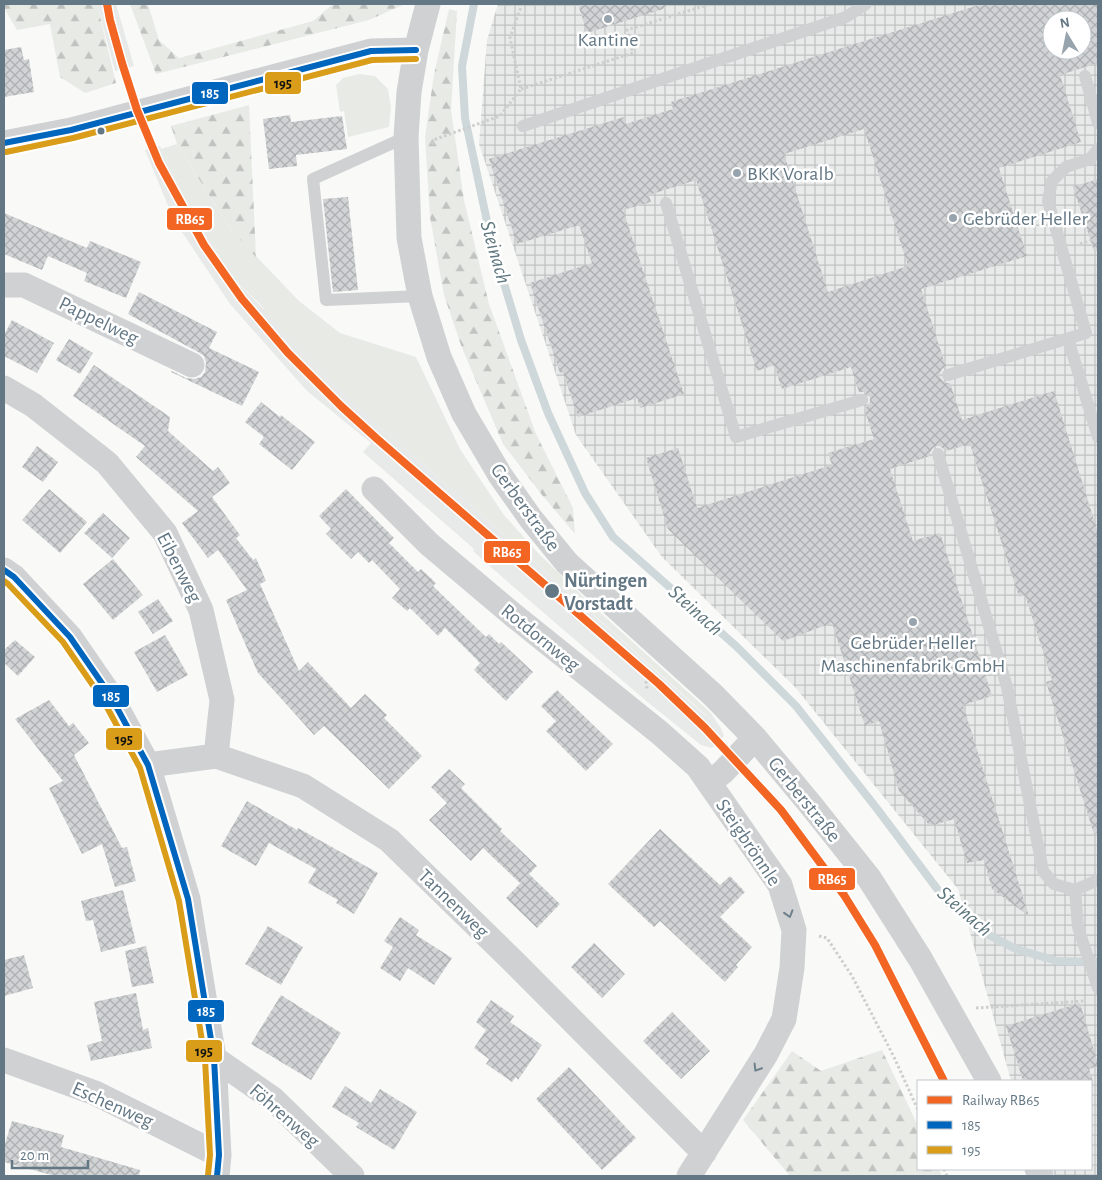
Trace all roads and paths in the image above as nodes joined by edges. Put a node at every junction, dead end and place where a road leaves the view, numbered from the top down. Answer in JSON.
{"nodes":[{"id":1,"x":428,"y":4,"type":"edge"},
{"id":2,"x":522,"y":4,"type":"edge"},
{"id":3,"x":710,"y":4,"type":"edge"},
{"id":4,"x":866,"y":4,"type":"edge"},
{"id":5,"x":416,"y":50,"type":"junction"},
{"id":6,"x":1085,"y":76,"type":"dead end"},
{"id":7,"x":521,"y":89,"type":"junction"},
{"id":8,"x":1098,"y":123,"type":"edge"},
{"id":9,"x":523,"y":126,"type":"dead end"},
{"id":10,"x":406,"y":137,"type":"junction"},
{"id":11,"x":436,"y":138,"type":"dead end"},
{"id":12,"x":4,"y":143,"type":"edge"},
{"id":13,"x":1098,"y":149,"type":"edge"},
{"id":14,"x":666,"y":203,"type":"dead end"},
{"id":15,"x":4,"y":285,"type":"edge"},
{"id":16,"x":420,"y":296,"type":"junction"},
{"id":17,"x":1068,"y":339,"type":"junction"},
{"id":18,"x":192,"y":365,"type":"dead end"},
{"id":19,"x":948,"y":375,"type":"dead end"},
{"id":20,"x":4,"y":388,"type":"edge"},
{"id":21,"x":862,"y":400,"type":"dead end"},
{"id":22,"x":1098,"y":437,"type":"edge"},
{"id":23,"x":938,"y":454,"type":"dead end"},
{"id":24,"x":374,"y":489,"type":"dead end"},
{"id":25,"x":4,"y":570,"type":"edge"},
{"id":26,"x":755,"y":738,"type":"junction"},
{"id":27,"x":216,"y":756,"type":"junction"},
{"id":28,"x":148,"y":765,"type":"junction"},
{"id":29,"x":709,"y":783,"type":"junction"},
{"id":30,"x":1098,"y":880,"type":"edge"},
{"id":31,"x":1075,"y":890,"type":"junction"},
{"id":32,"x":794,"y":930,"type":"junction"},
{"id":33,"x":1098,"y":988,"type":"edge"},
{"id":34,"x":1088,"y":1001,"type":"dead end"},
{"id":35,"x":952,"y":1016,"type":"junction"},
{"id":36,"x":214,"y":1058,"type":"junction"},
{"id":37,"x":4,"y":1060,"type":"edge"},
{"id":38,"x":988,"y":1080,"type":"edge"},
{"id":39,"x":917,"y":1108,"type":"edge"},
{"id":40,"x":704,"y":1152,"type":"junction"},
{"id":41,"x":218,"y":1166,"type":"edge"},
{"id":42,"x":352,"y":1176,"type":"edge"},
{"id":43,"x":689,"y":1176,"type":"edge"}],
"edges":[{"from":1,"to":5,"type":"street","name":"Gerberstraße"},
{"from":2,"to":7,"type":"path"},
{"from":3,"to":7,"type":"path"},
{"from":4,"to":9,"type":"lane"},
{"from":5,"to":10,"type":"street","name":"Gerberstraße"},
{"from":5,"to":12,"type":"street"},
{"from":6,"to":8,"type":"lane"},
{"from":7,"to":11,"type":"path"},
{"from":10,"to":16,"type":"street","name":"Gerberstraße"},
{"from":10,"to":16,"type":"lane"},
{"from":13,"to":17,"type":"lane"},
{"from":14,"to":21,"type":"lane"},
{"from":15,"to":18,"type":"street","name":"Pappelweg"},
{"from":16,"to":26,"type":"street","name":"Gerberstraße"},
{"from":17,"to":19,"type":"lane"},
{"from":17,"to":22,"type":"lane"},
{"from":20,"to":27,"type":"street","name":"Eibenweg"},
{"from":23,"to":31,"type":"lane"},
{"from":24,"to":29,"type":"street","name":"Rotdornweg"},
{"from":25,"to":28,"type":"street"},
{"from":26,"to":29,"type":"street","name":"Steigbrönnle"},
{"from":26,"to":35,"type":"street","name":"Gerberstraße"},
{"from":27,"to":28,"type":"street","name":"Tannenweg"},
{"from":27,"to":40,"type":"street","name":"Tannenweg"},
{"from":28,"to":36,"type":"street"},
{"from":29,"to":32,"type":"street","name":"Steigbrönnle","one_way":true},
{"from":30,"to":31,"type":"lane"},
{"from":31,"to":33,"type":"lane"},
{"from":32,"to":39,"type":"path"},
{"from":32,"to":40,"type":"street","name":"Steigbrönnle","one_way":true},
{"from":34,"to":35,"type":"path"},
{"from":35,"to":38,"type":"street","name":"Gerberstraße"},
{"from":36,"to":41,"type":"street"},
{"from":36,"to":42,"type":"street","name":"Föhrenweg"},
{"from":37,"to":41,"type":"street","name":"Eschenweg"},
{"from":40,"to":43,"type":"street","name":"Steigbrönnle"}]}
